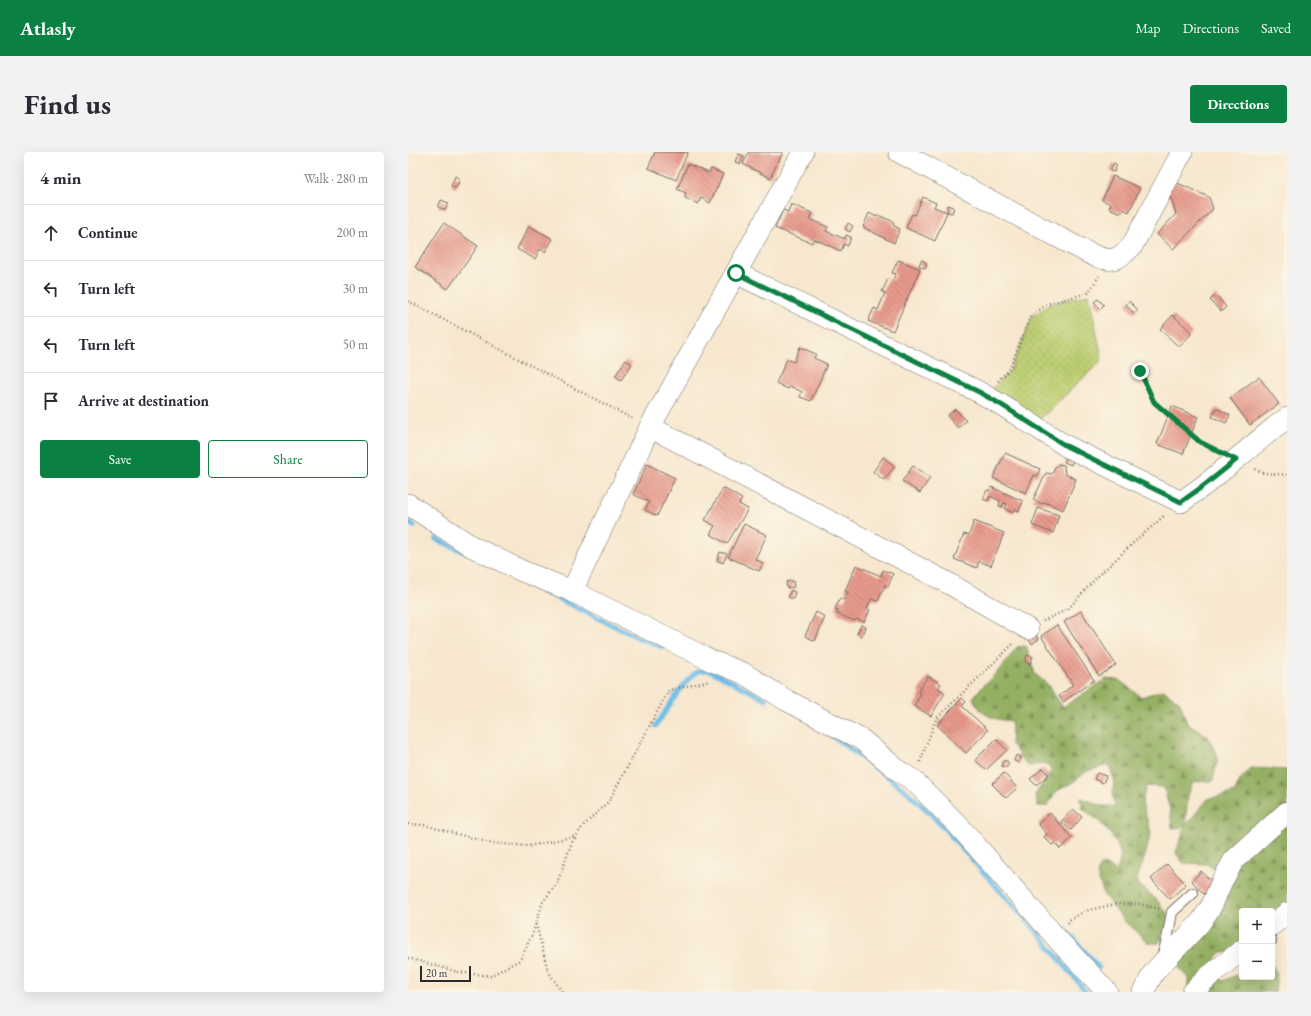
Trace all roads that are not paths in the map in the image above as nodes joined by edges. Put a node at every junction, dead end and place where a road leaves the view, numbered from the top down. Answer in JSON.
{"nodes":[{"id":1,"x":803,"y":152,"type":"edge"},
{"id":2,"x":899,"y":152,"type":"edge"},
{"id":3,"x":1182,"y":152,"type":"edge"},
{"id":4,"x":736,"y":273,"type":"junction"},
{"id":5,"x":1287,"y":418,"type":"edge"},
{"id":6,"x":650,"y":427,"type":"junction"},
{"id":7,"x":408,"y":504,"type":"edge"},
{"id":8,"x":572,"y":591,"type":"junction"},
{"id":9,"x":1028,"y":629,"type":"dead end"},
{"id":10,"x":1287,"y":812,"type":"edge"},
{"id":11,"x":1193,"y":893,"type":"dead end"},
{"id":12,"x":1287,"y":913,"type":"edge"},
{"id":13,"x":1275,"y":923,"type":"edge"},
{"id":14,"x":1239,"y":952,"type":"edge"},
{"id":15,"x":1159,"y":966,"type":"junction"},
{"id":16,"x":1107,"y":992,"type":"edge"},
{"id":17,"x":1143,"y":992,"type":"edge"},
{"id":18,"x":1193,"y":992,"type":"edge"}],
"edges":[{"from":1,"to":4,"type":"street"},
{"from":2,"to":3,"type":"street"},
{"from":4,"to":5,"type":"street"},
{"from":4,"to":6,"type":"street"},
{"from":6,"to":8,"type":"street"},
{"from":6,"to":9,"type":"street"},
{"from":7,"to":8,"type":"street"},
{"from":8,"to":16,"type":"street"},
{"from":10,"to":15,"type":"street"},
{"from":11,"to":15,"type":"lane"},
{"from":12,"to":13,"type":"street"},
{"from":14,"to":18,"type":"street"},
{"from":15,"to":17,"type":"street"}]}
